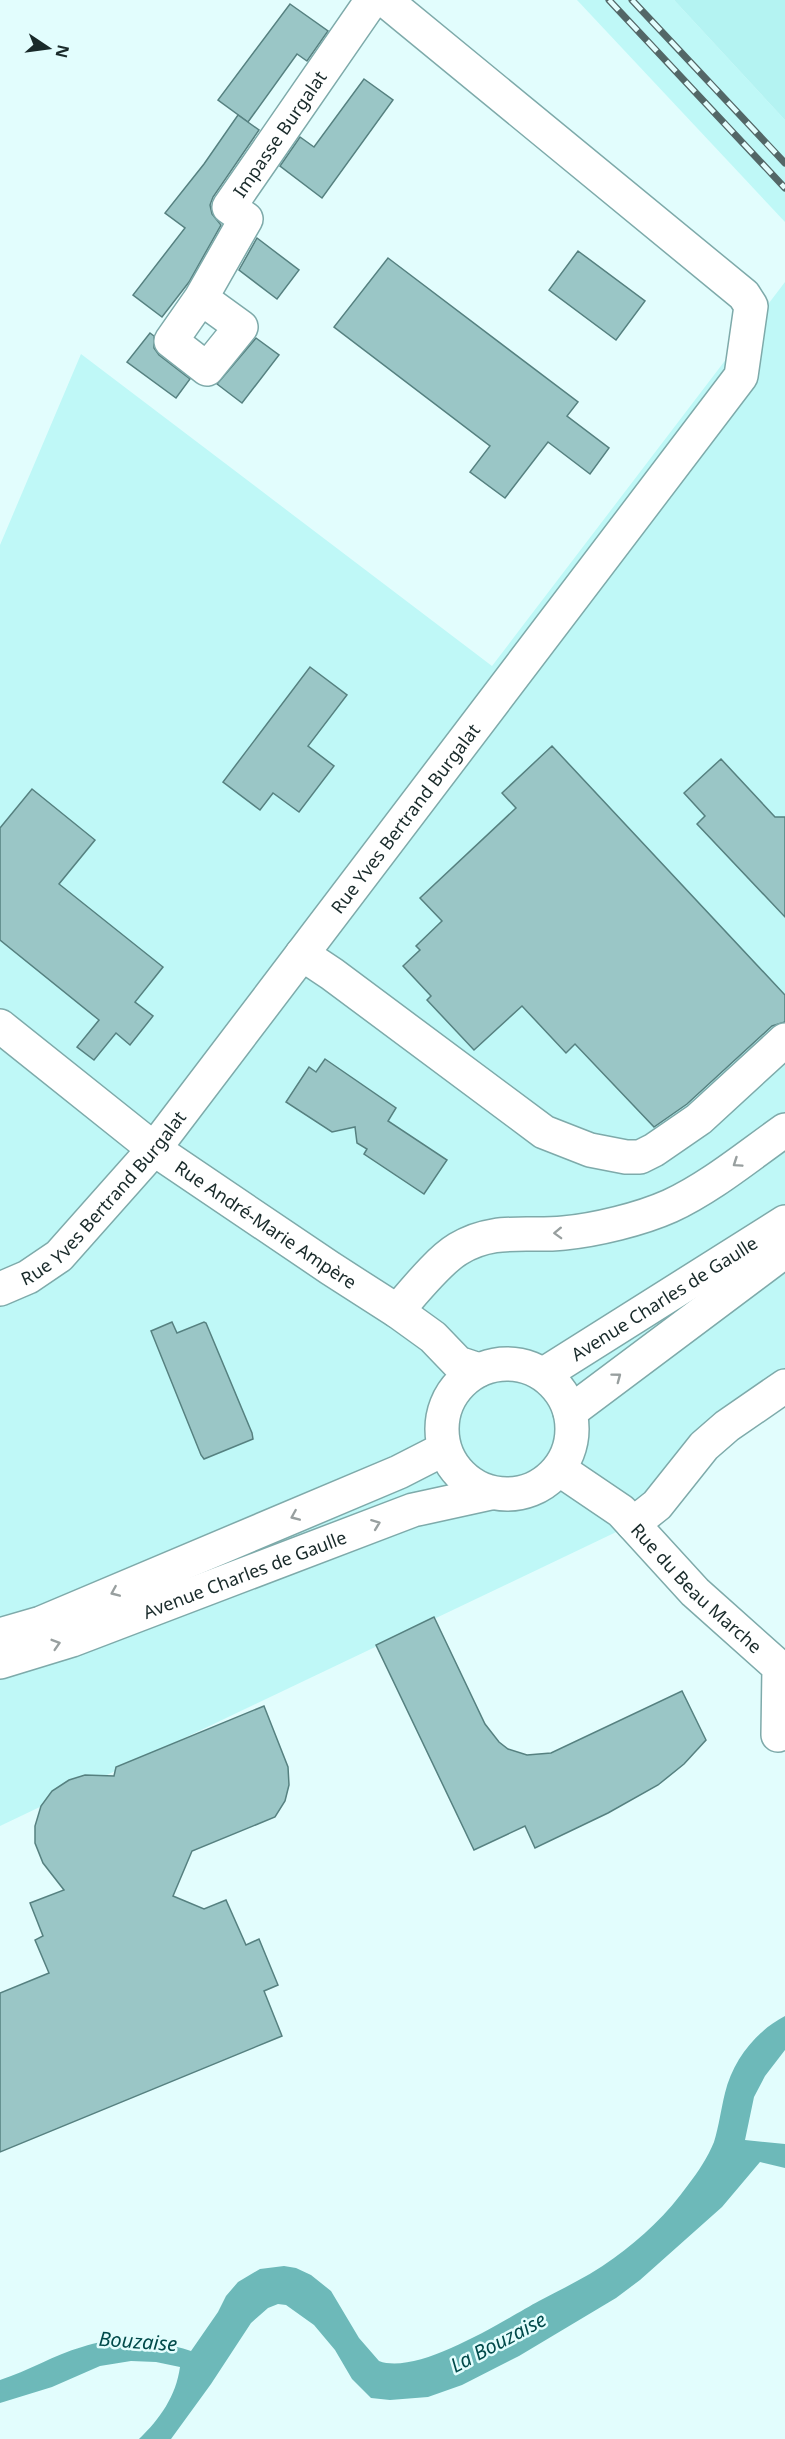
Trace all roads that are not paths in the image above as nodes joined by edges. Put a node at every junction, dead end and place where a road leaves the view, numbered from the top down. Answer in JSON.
{"nodes":[{"id":1,"x":372,"y":0,"type":"edge"},
{"id":2,"x":385,"y":0,"type":"edge"},
{"id":3,"x":201,"y":298,"type":"dead end"},
{"id":4,"x":302,"y":954,"type":"junction"},
{"id":5,"x":0,"y":1026,"type":"edge"},
{"id":6,"x":785,"y":1040,"type":"edge"},
{"id":7,"x":785,"y":1130,"type":"edge"},
{"id":8,"x":154,"y":1149,"type":"junction"},
{"id":9,"x":785,"y":1222,"type":"edge"},
{"id":10,"x":785,"y":1251,"type":"edge"},
{"id":11,"x":0,"y":1289,"type":"edge"},
{"id":12,"x":397,"y":1311,"type":"junction"},
{"id":13,"x":478,"y":1370,"type":"junction"},
{"id":14,"x":544,"y":1374,"type":"junction"},
{"id":15,"x":785,"y":1386,"type":"edge"},
{"id":16,"x":570,"y":1412,"type":"junction"},
{"id":17,"x":444,"y":1449,"type":"junction"},
{"id":18,"x":559,"y":1469,"type":"junction"},
{"id":19,"x":491,"y":1493,"type":"junction"},
{"id":20,"x":633,"y":1524,"type":"junction"},
{"id":21,"x":0,"y":1635,"type":"edge"},
{"id":22,"x":0,"y":1662,"type":"edge"},
{"id":23,"x":778,"y":1735,"type":"dead end"}],
"edges":[{"from":1,"to":3,"type":"street","name":"Impasse Burgalat"},
{"from":2,"to":4,"type":"street","name":"Rue Yves Bertrand Burgalat"},
{"from":4,"to":6,"type":"street"},
{"from":4,"to":8,"type":"street","name":"Rue Yves Bertrand Burgalat"},
{"from":5,"to":8,"type":"street","name":"Rue André-Marie Ampère"},
{"from":7,"to":12,"type":"street","one_way":true},
{"from":8,"to":11,"type":"street","name":"Rue Yves Bertrand Burgalat"},
{"from":8,"to":12,"type":"street","name":"Rue André-Marie Ampère"},
{"from":9,"to":14,"type":"street","name":"Avenue Charles de Gaulle"},
{"from":16,"to":10,"type":"street","name":"Avenue Charles de Gaulle","one_way":true},
{"from":12,"to":13,"type":"street","name":"Rue André-Marie Ampère"},
{"from":13,"to":14,"type":"street"},
{"from":13,"to":17,"type":"street"},
{"from":14,"to":16,"type":"street","name":"Avenue Charles de Gaulle"},
{"from":15,"to":20,"type":"street"},
{"from":16,"to":18,"type":"street","name":"Avenue Charles de Gaulle"},
{"from":17,"to":19,"type":"street","name":"Avenue Charles de Gaulle"},
{"from":17,"to":21,"type":"street","name":"Avenue Charles de Gaulle","one_way":true},
{"from":18,"to":19,"type":"street","name":"Avenue Charles de Gaulle"},
{"from":18,"to":20,"type":"street","name":"Rue du Beau Marche"},
{"from":22,"to":19,"type":"street","name":"Avenue Charles de Gaulle","one_way":true},
{"from":20,"to":23,"type":"street","name":"Rue du Beau Marche"}]}
